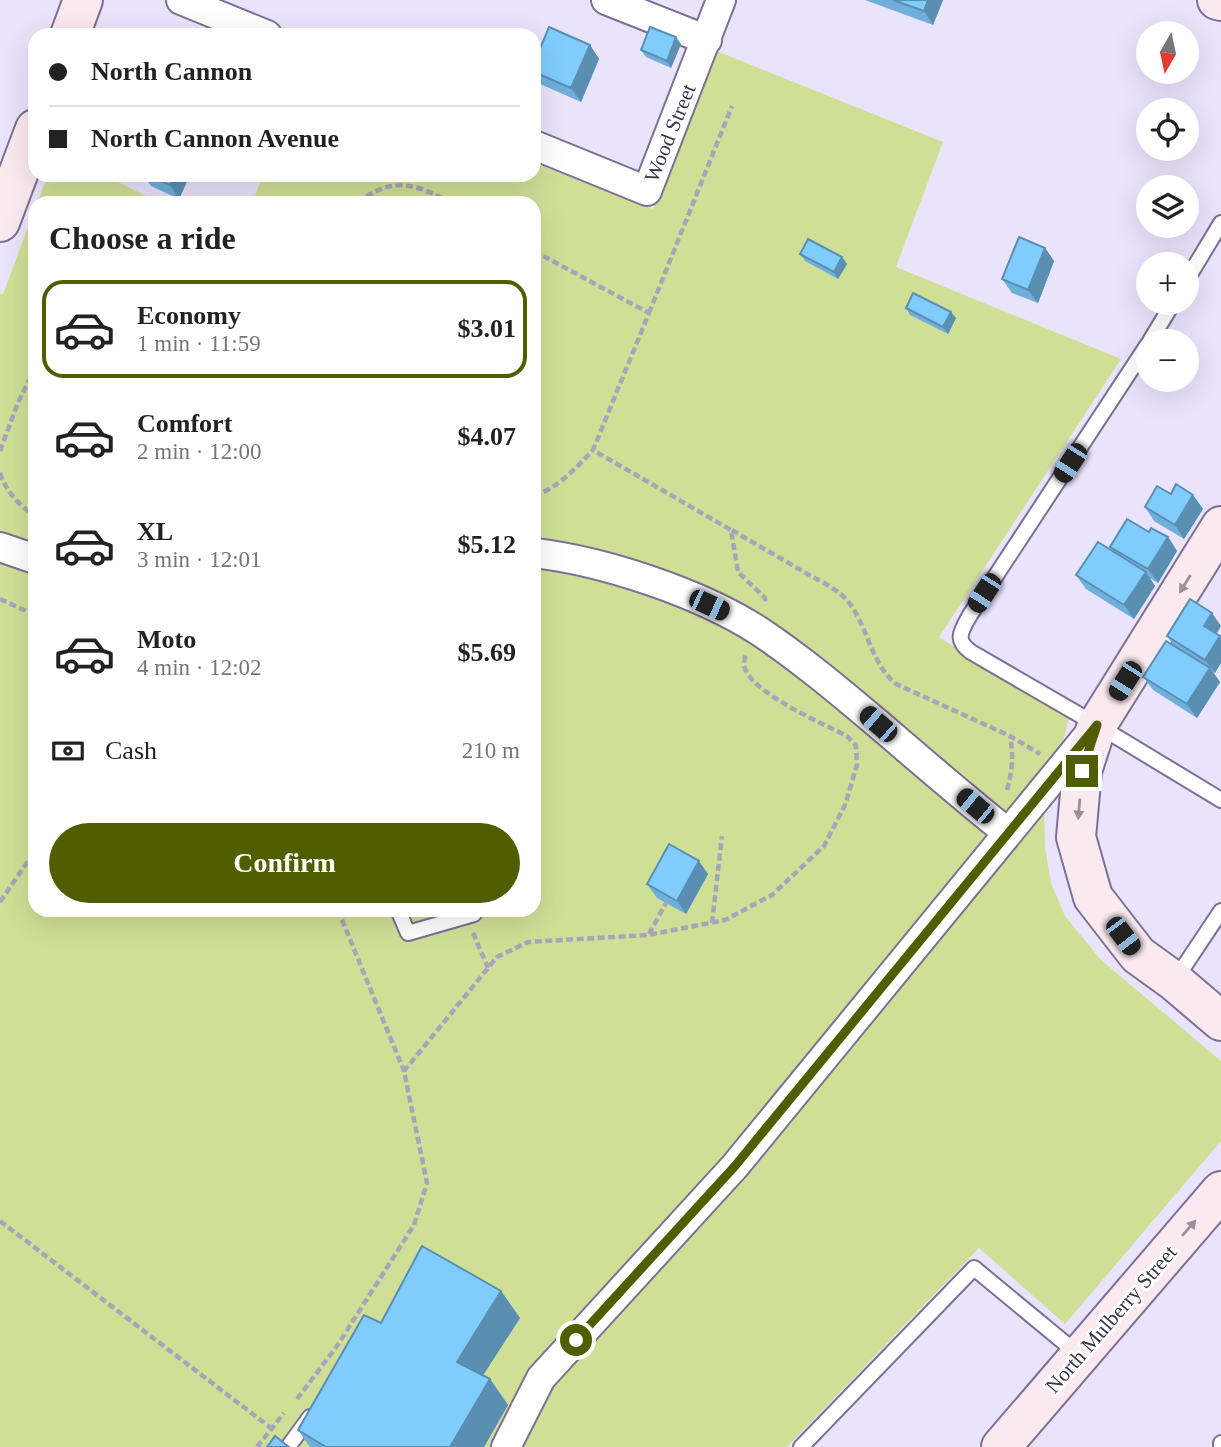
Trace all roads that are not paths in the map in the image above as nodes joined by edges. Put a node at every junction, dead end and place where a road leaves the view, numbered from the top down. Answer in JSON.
{"nodes":[{"id":1,"x":83,"y":0,"type":"edge"},
{"id":2,"x":181,"y":0,"type":"edge"},
{"id":3,"x":606,"y":0,"type":"edge"},
{"id":4,"x":722,"y":0,"type":"edge"},
{"id":5,"x":73,"y":28,"type":"edge"},
{"id":6,"x":250,"y":28,"type":"edge"},
{"id":7,"x":707,"y":40,"type":"junction"},
{"id":8,"x":28,"y":148,"type":"edge"},
{"id":9,"x":541,"y":148,"type":"edge"},
{"id":10,"x":0,"y":222,"type":"edge"},
{"id":11,"x":1221,"y":223,"type":"edge"},
{"id":12,"x":1199,"y":259,"type":"edge"},
{"id":13,"x":1136,"y":363,"type":"edge"},
{"id":14,"x":1221,"y":526,"type":"edge"},
{"id":15,"x":0,"y":547,"type":"edge"},
{"id":16,"x":541,"y":554,"type":"edge"},
{"id":17,"x":28,"y":557,"type":"edge"},
{"id":18,"x":1097,"y":725,"type":"junction"},
{"id":19,"x":1221,"y":800,"type":"edge"},
{"id":20,"x":1001,"y":828,"type":"junction"},
{"id":21,"x":1221,"y":911,"type":"edge"},
{"id":22,"x":401,"y":917,"type":"edge"},
{"id":23,"x":457,"y":917,"type":"edge"},
{"id":24,"x":1174,"y":981,"type":"junction"},
{"id":25,"x":1221,"y":1021,"type":"edge"},
{"id":26,"x":1221,"y":1191,"type":"edge"},
{"id":27,"x":1080,"y":1356,"type":"junction"},
{"id":28,"x":318,"y":1406,"type":"edge"},
{"id":29,"x":288,"y":1447,"type":"edge"},
{"id":30,"x":506,"y":1447,"type":"edge"},
{"id":31,"x":801,"y":1447,"type":"edge"},
{"id":32,"x":1001,"y":1447,"type":"edge"}],
"edges":[{"from":1,"to":5,"type":"street"},
{"from":2,"to":6,"type":"street"},
{"from":3,"to":7,"type":"street"},
{"from":4,"to":7,"type":"street","name":"Wood Street"},
{"from":7,"to":9,"type":"street","name":"Wood Street"},
{"from":8,"to":10,"type":"street"},
{"from":11,"to":12,"type":"lane"},
{"from":13,"to":18,"type":"lane"},
{"from":14,"to":18,"type":"street","one_way":true},
{"from":15,"to":17,"type":"street"},
{"from":16,"to":20,"type":"street"},
{"from":18,"to":19,"type":"lane"},
{"from":18,"to":20,"type":"street"},
{"from":18,"to":24,"type":"street","one_way":true},
{"from":20,"to":30,"type":"street"},
{"from":21,"to":24,"type":"lane"},
{"from":22,"to":23,"type":"lane"},
{"from":24,"to":25,"type":"street"},
{"from":27,"to":26,"type":"street","name":"North Mulberry Street","one_way":true},
{"from":27,"to":31,"type":"lane"},
{"from":27,"to":32,"type":"street","name":"North Mulberry Street"},
{"from":28,"to":29,"type":"lane"}]}
